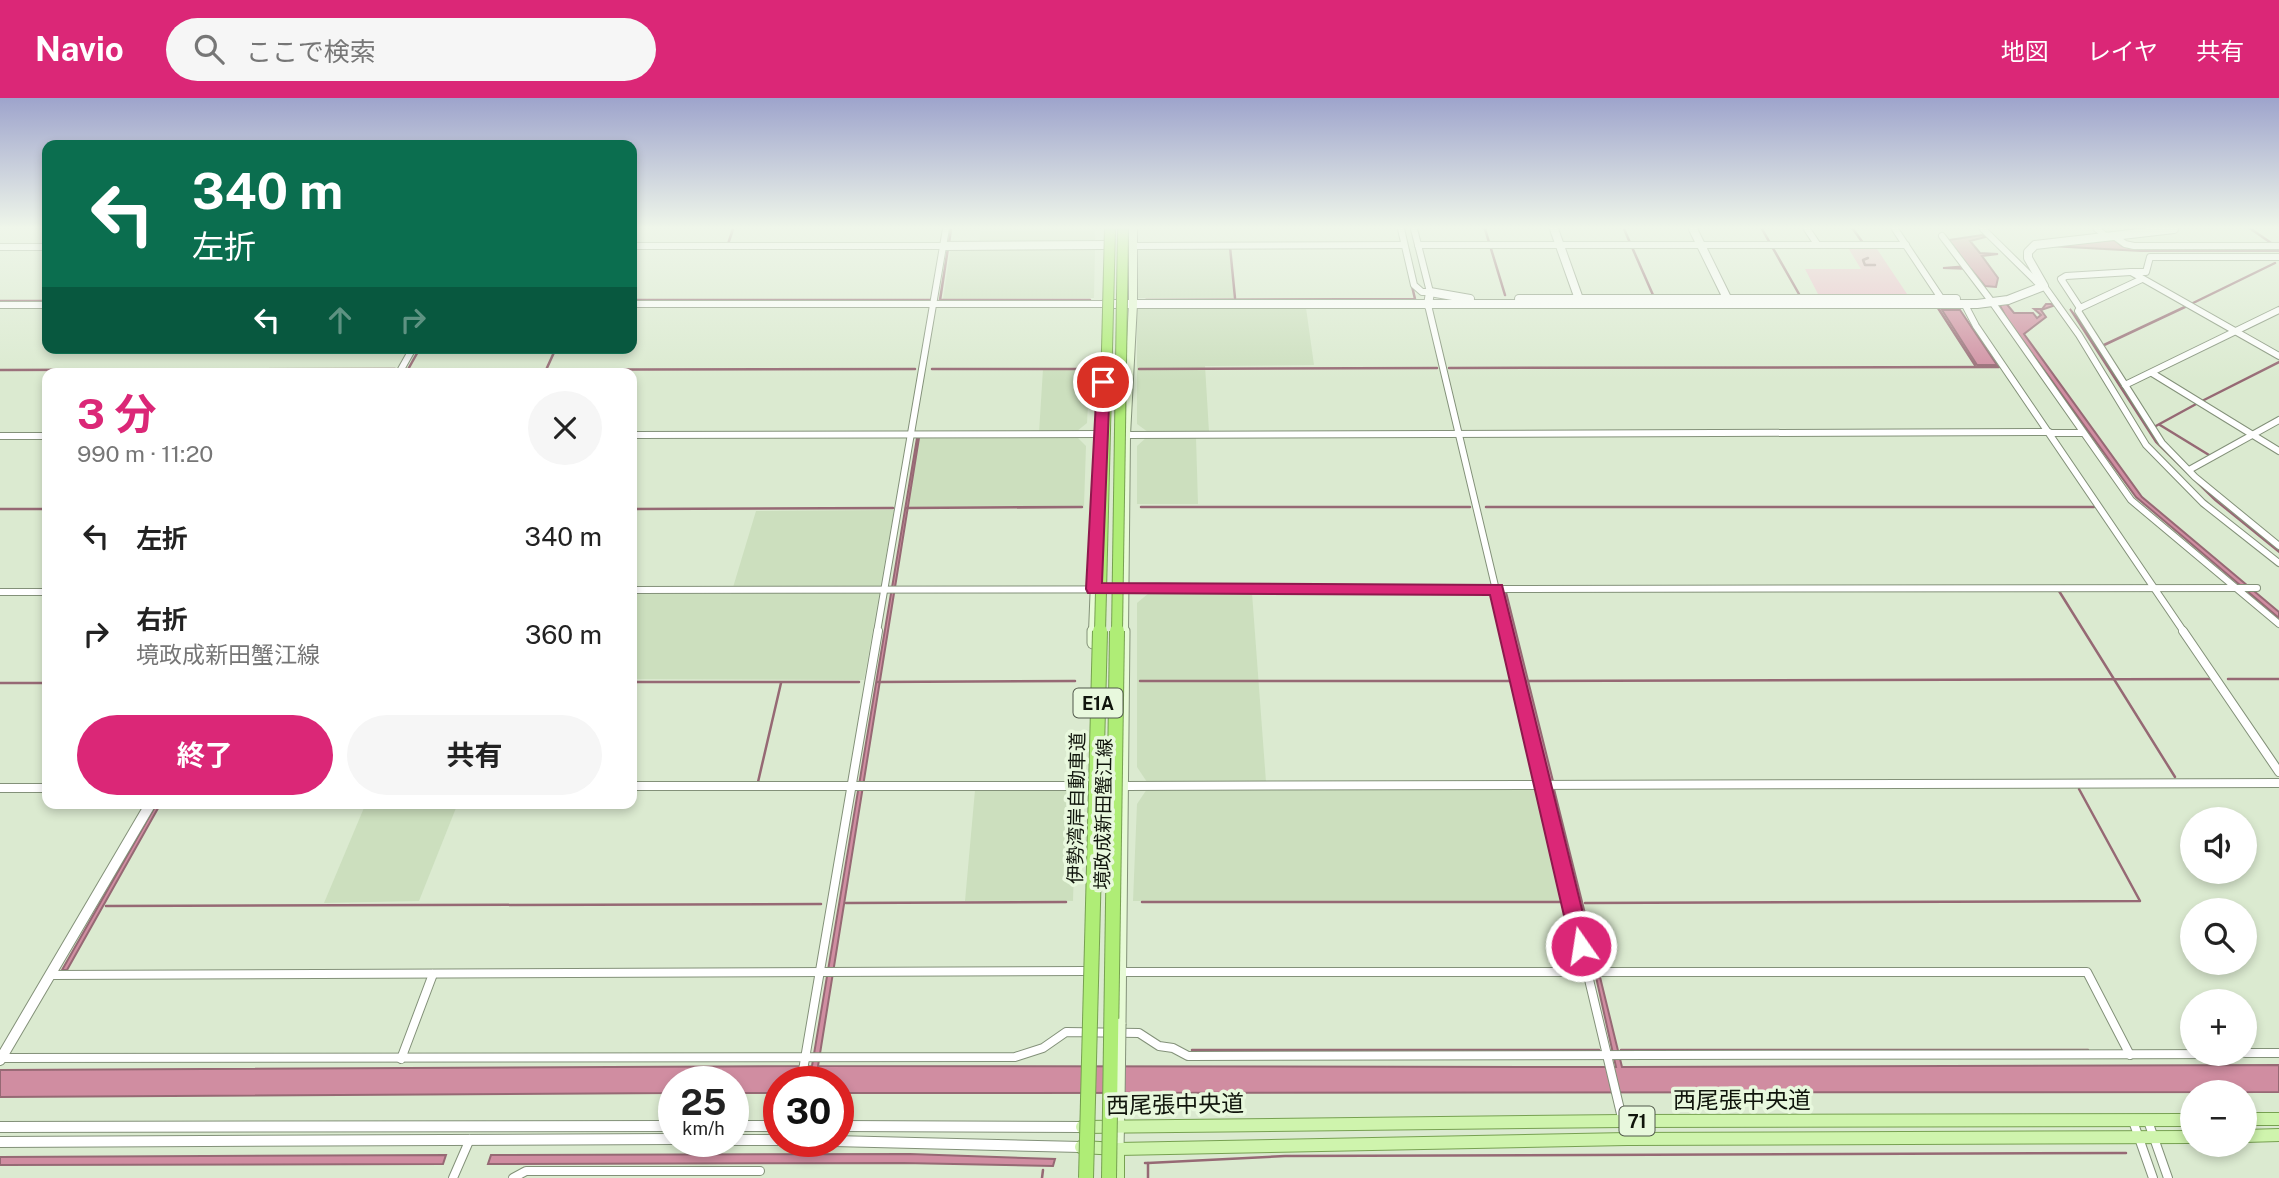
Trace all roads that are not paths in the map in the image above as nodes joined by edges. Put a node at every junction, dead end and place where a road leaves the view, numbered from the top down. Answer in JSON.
{"nodes":[{"id":1,"x":938,"y":279,"type":"edge"},
{"id":2,"x":1105,"y":279,"type":"edge"},
{"id":3,"x":1106,"y":279,"type":"edge"},
{"id":4,"x":1122,"y":279,"type":"edge"},
{"id":5,"x":1133,"y":279,"type":"edge"},
{"id":6,"x":1413,"y":279,"type":"edge"},
{"id":7,"x":1427,"y":279,"type":"edge"},
{"id":8,"x":1573,"y":279,"type":"edge"},
{"id":9,"x":1718,"y":279,"type":"edge"},
{"id":10,"x":1929,"y":279,"type":"edge"},
{"id":11,"x":1975,"y":279,"type":"edge"},
{"id":12,"x":2035,"y":279,"type":"edge"},
{"id":13,"x":2039,"y":279,"type":"edge"},
{"id":14,"x":2062,"y":279,"type":"edge"},
{"id":15,"x":2143,"y":279,"type":"joint"},
{"id":16,"x":2043,"y":287,"type":"junction"},
{"id":17,"x":1430,"y":292,"type":"junction"},
{"id":18,"x":1727,"y":298,"type":"junction"},
{"id":19,"x":1941,"y":298,"type":"junction"},
{"id":20,"x":1580,"y":299,"type":"junction"},
{"id":21,"x":1994,"y":302,"type":"junction"},
{"id":22,"x":934,"y":303,"type":"junction"},
{"id":23,"x":637,"y":304,"type":"edge"},
{"id":24,"x":1105,"y":304,"type":"junction"},
{"id":25,"x":1133,"y":304,"type":"junction"},
{"id":26,"x":0,"y":305,"type":"edge"},
{"id":27,"x":42,"y":305,"type":"edge"},
{"id":28,"x":1428,"y":305,"type":"junction"},
{"id":29,"x":1965,"y":305,"type":"junction"},
{"id":30,"x":2080,"y":308,"type":"junction"},
{"id":31,"x":2279,"y":310,"type":"edge"},
{"id":32,"x":2235,"y":331,"type":"junction"},
{"id":33,"x":2279,"y":356,"type":"edge"},
{"id":34,"x":2152,"y":373,"type":"junction"},
{"id":35,"x":2125,"y":385,"type":"junction"},
{"id":36,"x":2279,"y":420,"type":"edge"},
{"id":37,"x":2049,"y":433,"type":"junction"},
{"id":38,"x":2082,"y":433,"type":"junction"},
{"id":39,"x":911,"y":434,"type":"junction"},
{"id":40,"x":1102,"y":434,"type":"junction"},
{"id":41,"x":1460,"y":434,"type":"junction"},
{"id":42,"x":637,"y":435,"type":"edge"},
{"id":43,"x":1126,"y":435,"type":"junction"},
{"id":44,"x":2252,"y":435,"type":"junction"},
{"id":45,"x":0,"y":436,"type":"edge"},
{"id":46,"x":42,"y":436,"type":"edge"},
{"id":47,"x":2279,"y":451,"type":"edge"},
{"id":48,"x":2189,"y":470,"type":"junction"},
{"id":49,"x":2279,"y":546,"type":"edge"},
{"id":50,"x":2279,"y":563,"type":"edge"},
{"id":51,"x":2155,"y":587,"type":"junction"},
{"id":52,"x":2236,"y":587,"type":"junction"},
{"id":53,"x":2257,"y":588,"type":"dead end"},
{"id":54,"x":1094,"y":589,"type":"junction"},
{"id":55,"x":1126,"y":589,"type":"junction"},
{"id":56,"x":1497,"y":589,"type":"junction"},
{"id":57,"x":637,"y":590,"type":"edge"},
{"id":58,"x":892,"y":590,"type":"junction"},
{"id":59,"x":0,"y":592,"type":"edge"},
{"id":60,"x":42,"y":592,"type":"edge"},
{"id":61,"x":2279,"y":624,"type":"edge"},
{"id":62,"x":2279,"y":772,"type":"edge"},
{"id":63,"x":2279,"y":783,"type":"edge"},
{"id":64,"x":637,"y":786,"type":"edge"},
{"id":65,"x":858,"y":786,"type":"junction"},
{"id":66,"x":1091,"y":786,"type":"junction"},
{"id":67,"x":1123,"y":786,"type":"junction"},
{"id":68,"x":1544,"y":786,"type":"junction"},
{"id":69,"x":0,"y":788,"type":"edge"},
{"id":70,"x":42,"y":788,"type":"edge"},
{"id":71,"x":147,"y":809,"type":"edge"},
{"id":72,"x":1087,"y":971,"type":"junction"},
{"id":73,"x":1120,"y":972,"type":"junction"},
{"id":74,"x":1587,"y":972,"type":"junction"},
{"id":75,"x":827,"y":973,"type":"junction"},
{"id":76,"x":433,"y":974,"type":"junction"},
{"id":77,"x":50,"y":975,"type":"junction"},
{"id":78,"x":2257,"y":1053,"type":"edge"},
{"id":79,"x":2279,"y":1053,"type":"edge"},
{"id":80,"x":2130,"y":1055,"type":"junction"},
{"id":81,"x":2180,"y":1055,"type":"edge"},
{"id":82,"x":1613,"y":1057,"type":"junction"},
{"id":83,"x":0,"y":1059,"type":"edge"},
{"id":84,"x":401,"y":1059,"type":"junction"},
{"id":85,"x":810,"y":1059,"type":"junction"},
{"id":86,"x":807,"y":1066,"type":"edge"},
{"id":87,"x":2257,"y":1119,"type":"edge"},
{"id":88,"x":2279,"y":1119,"type":"edge"},
{"id":89,"x":2180,"y":1120,"type":"edge"},
{"id":90,"x":1623,"y":1121,"type":"junction"},
{"id":91,"x":2141,"y":1121,"type":"junction"},
{"id":92,"x":658,"y":1126,"type":"edge"},
{"id":93,"x":854,"y":1126,"type":"edge"},
{"id":94,"x":0,"y":1127,"type":"edge"},
{"id":95,"x":1119,"y":1127,"type":"junction"},
{"id":96,"x":1082,"y":1128,"type":"junction"},
{"id":97,"x":2279,"y":1135,"type":"edge"},
{"id":98,"x":2257,"y":1136,"type":"edge"},
{"id":99,"x":2180,"y":1137,"type":"edge"},
{"id":100,"x":470,"y":1138,"type":"junction"},
{"id":101,"x":2147,"y":1138,"type":"junction"},
{"id":102,"x":658,"y":1139,"type":"edge"},
{"id":103,"x":1627,"y":1139,"type":"junction"},
{"id":104,"x":0,"y":1142,"type":"edge"},
{"id":105,"x":854,"y":1142,"type":"edge"},
{"id":106,"x":1082,"y":1147,"type":"junction"},
{"id":107,"x":1118,"y":1149,"type":"junction"},
{"id":108,"x":760,"y":1171,"type":"dead end"},
{"id":109,"x":453,"y":1178,"type":"edge"},
{"id":110,"x":513,"y":1178,"type":"edge"},
{"id":111,"x":1080,"y":1178,"type":"edge"},
{"id":112,"x":1086,"y":1178,"type":"edge"},
{"id":113,"x":1109,"y":1178,"type":"edge"},
{"id":114,"x":1118,"y":1178,"type":"edge"},
{"id":115,"x":2153,"y":1178,"type":"edge"},
{"id":116,"x":2168,"y":1178,"type":"edge"}],
"edges":[{"from":1,"to":22,"type":"street"},
{"from":2,"to":24,"type":"main road","name":"境政成新田蟹江線"},
{"from":3,"to":112,"type":"highway","name":"伊勢湾岸自動車道","number":"E1A","bridge":true},
{"from":4,"to":113,"type":"highway","name":"伊勢湾岸自動車道","number":"E1A","bridge":true},
{"from":5,"to":25,"type":"main road","name":"境政成新田蟹江線"},
{"from":6,"to":17,"type":"street"},
{"from":7,"to":17,"type":"street"},
{"from":8,"to":20,"type":"street"},
{"from":9,"to":18,"type":"street"},
{"from":10,"to":19,"type":"street"},
{"from":11,"to":21,"type":"street"},
{"from":12,"to":16,"type":"street"},
{"from":13,"to":16,"type":"street"},
{"from":14,"to":30,"type":"street"},
{"from":15,"to":30,"type":"street"},
{"from":15,"to":32,"type":"street"},
{"from":16,"to":21,"type":"street"},
{"from":16,"to":50,"type":"street"},
{"from":17,"to":20,"type":"street"},
{"from":17,"to":28,"type":"street"},
{"from":18,"to":19,"type":"street"},
{"from":18,"to":20,"type":"street"},
{"from":19,"to":29,"type":"street"},
{"from":21,"to":29,"type":"street"},
{"from":21,"to":38,"type":"street"},
{"from":22,"to":23,"type":"street"},
{"from":22,"to":24,"type":"street"},
{"from":22,"to":39,"type":"street"},
{"from":24,"to":25,"type":"street"},
{"from":24,"to":40,"type":"main road","name":"境政成新田蟹江線"},
{"from":25,"to":28,"type":"street"},
{"from":25,"to":43,"type":"main road","name":"境政成新田蟹江線"},
{"from":26,"to":27,"type":"street"},
{"from":28,"to":29,"type":"street"},
{"from":28,"to":41,"type":"street"},
{"from":29,"to":37,"type":"street"},
{"from":30,"to":35,"type":"street"},
{"from":31,"to":32,"type":"street"},
{"from":32,"to":33,"type":"street"},
{"from":32,"to":34,"type":"street"},
{"from":34,"to":35,"type":"street"},
{"from":34,"to":44,"type":"street"},
{"from":35,"to":48,"type":"street"},
{"from":36,"to":44,"type":"street"},
{"from":37,"to":38,"type":"street"},
{"from":37,"to":41,"type":"street"},
{"from":37,"to":51,"type":"street"},
{"from":38,"to":52,"type":"street"},
{"from":39,"to":40,"type":"street"},
{"from":39,"to":42,"type":"street"},
{"from":39,"to":58,"type":"street"},
{"from":40,"to":54,"type":"main road","name":"境政成新田蟹江線"},
{"from":41,"to":43,"type":"street"},
{"from":41,"to":56,"type":"street"},
{"from":43,"to":55,"type":"main road","name":"境政成新田蟹江線"},
{"from":44,"to":47,"type":"street"},
{"from":44,"to":48,"type":"street"},
{"from":45,"to":46,"type":"street"},
{"from":48,"to":49,"type":"street"},
{"from":51,"to":52,"type":"street"},
{"from":51,"to":56,"type":"street"},
{"from":51,"to":62,"type":"street"},
{"from":52,"to":53,"type":"street"},
{"from":52,"to":61,"type":"street"},
{"from":54,"to":55,"type":"street"},
{"from":54,"to":58,"type":"street"},
{"from":54,"to":66,"type":"main road","name":"境政成新田蟹江線"},
{"from":55,"to":56,"type":"street"},
{"from":55,"to":67,"type":"main road","name":"境政成新田蟹江線"},
{"from":56,"to":68,"type":"street"},
{"from":57,"to":58,"type":"street"},
{"from":58,"to":65,"type":"street"},
{"from":59,"to":60,"type":"street"},
{"from":63,"to":68,"type":"street"},
{"from":64,"to":65,"type":"street"},
{"from":65,"to":66,"type":"street"},
{"from":65,"to":75,"type":"street"},
{"from":66,"to":72,"type":"main road","name":"境政成新田蟹江線"},
{"from":67,"to":68,"type":"street"},
{"from":67,"to":73,"type":"main road","name":"境政成新田蟹江線"},
{"from":68,"to":74,"type":"street"},
{"from":69,"to":70,"type":"street"},
{"from":71,"to":77,"type":"street"},
{"from":72,"to":75,"type":"street"},
{"from":72,"to":96,"type":"main road","name":"境政成新田蟹江線","bridge":true},
{"from":73,"to":74,"type":"street"},
{"from":73,"to":95,"type":"main road","name":"境政成新田蟹江線","bridge":true},
{"from":74,"to":80,"type":"street"},
{"from":74,"to":82,"type":"street"},
{"from":75,"to":76,"type":"street"},
{"from":75,"to":85,"type":"street"},
{"from":76,"to":77,"type":"street"},
{"from":76,"to":84,"type":"street"},
{"from":77,"to":83,"type":"street"},
{"from":78,"to":79,"type":"street"},
{"from":80,"to":81,"type":"street"},
{"from":80,"to":82,"type":"street"},
{"from":82,"to":85,"type":"street"},
{"from":82,"to":90,"type":"street"},
{"from":83,"to":84,"type":"street"},
{"from":84,"to":85,"type":"street"},
{"from":85,"to":86,"type":"street"},
{"from":87,"to":88,"type":"main road"},
{"from":89,"to":91,"type":"main road","name":"西尾張中央道","number":"71"},
{"from":90,"to":91,"type":"main road","name":"西尾張中央道","number":"71"},
{"from":90,"to":95,"type":"main road","name":"西尾張中央道","number":"71"},
{"from":90,"to":103,"type":"street"},
{"from":91,"to":101,"type":"street"},
{"from":91,"to":101,"type":"street"},
{"from":92,"to":94,"type":"street"},
{"from":93,"to":96,"type":"street"},
{"from":95,"to":96,"type":"main road","name":"西尾張中央道","number":"71"},
{"from":95,"to":107,"type":"main road","name":"境政成新田蟹江線"},
{"from":96,"to":106,"type":"main road","name":"境政成新田蟹江線"},
{"from":97,"to":98,"type":"main road"},
{"from":99,"to":101,"type":"main road","name":"西尾張中央道","number":"71"},
{"from":100,"to":102,"type":"street"},
{"from":100,"to":104,"type":"street"},
{"from":100,"to":109,"type":"street"},
{"from":101,"to":103,"type":"main road","name":"西尾張中央道","number":"71"},
{"from":101,"to":115,"type":"street"},
{"from":101,"to":116,"type":"street"},
{"from":103,"to":107,"type":"main road","name":"西尾張中央道","number":"71"},
{"from":105,"to":106,"type":"street"},
{"from":106,"to":107,"type":"main road","number":"71"},
{"from":106,"to":111,"type":"main road"},
{"from":107,"to":114,"type":"main road"},
{"from":108,"to":110,"type":"street"}]}
